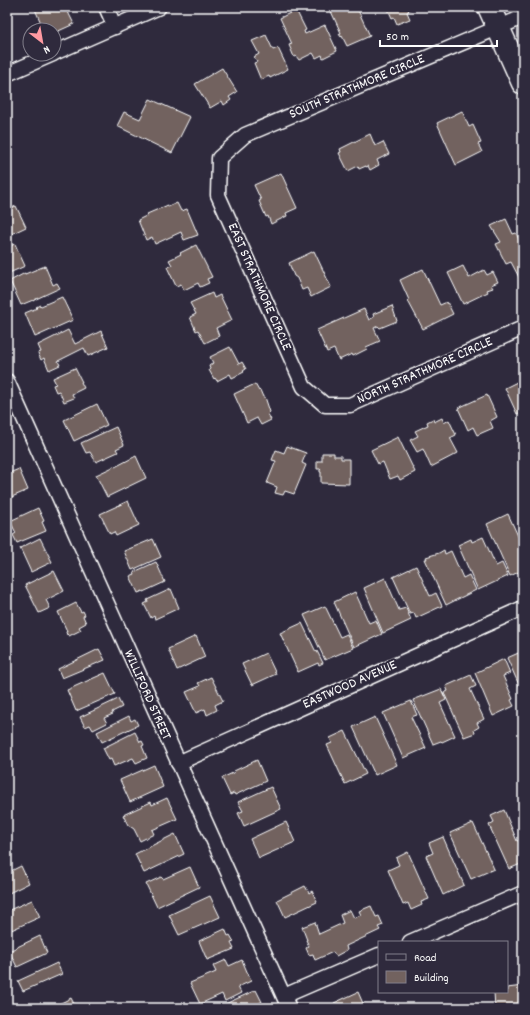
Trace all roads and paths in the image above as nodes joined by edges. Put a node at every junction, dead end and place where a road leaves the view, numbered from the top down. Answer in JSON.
{"nodes":[{"id":1,"x":106,"y":7,"type":"edge"},
{"id":2,"x":159,"y":7,"type":"edge"},
{"id":3,"x":489,"y":7,"type":"edge"},
{"id":4,"x":523,"y":17,"type":"edge"},
{"id":5,"x":115,"y":27,"type":"junction"},
{"id":6,"x":498,"y":28,"type":"junction"},
{"id":7,"x":62,"y":50,"type":"edge"},
{"id":8,"x":35,"y":62,"type":"edge"},
{"id":9,"x":7,"y":74,"type":"edge"},
{"id":10,"x":523,"y":83,"type":"edge"},
{"id":11,"x":219,"y":158,"type":"joint"},
{"id":12,"x":523,"y":328,"type":"edge"},
{"id":13,"x":7,"y":382,"type":"edge"},
{"id":14,"x":325,"y":405,"type":"joint"},
{"id":15,"x":523,"y":608,"type":"edge"},
{"id":16,"x":178,"y":763,"type":"junction"},
{"id":17,"x":523,"y":893,"type":"edge"},
{"id":18,"x":412,"y":941,"type":"edge"},
{"id":19,"x":378,"y":956,"type":"edge"},
{"id":20,"x":286,"y":1002,"type":"edge"}],
"edges":[{"from":1,"to":5,"type":"street"},
{"from":2,"to":5,"type":"street"},
{"from":3,"to":6,"type":"main road"},
{"from":4,"to":6,"type":"street","name":"SOUTH STRATHMORE CIRCLE"},
{"from":5,"to":7,"type":"street"},
{"from":6,"to":10,"type":"main road"},
{"from":6,"to":11,"type":"street","name":"SOUTH STRATHMORE CIRCLE"},
{"from":8,"to":9,"type":"street"},
{"from":11,"to":14,"type":"street","name":"EAST STRATHMORE CIRCLE"},
{"from":12,"to":14,"type":"street","name":"NORTH STRATHMORE CIRCLE"},
{"from":13,"to":16,"type":"street","name":"WILLIFORD STREET"},
{"from":15,"to":16,"type":"street","name":"EASTWOOD AVENUE"},
{"from":16,"to":20,"type":"street","name":"WILLIFORD STREET"},
{"from":17,"to":18,"type":"street"},
{"from":19,"to":20,"type":"street"}]}
